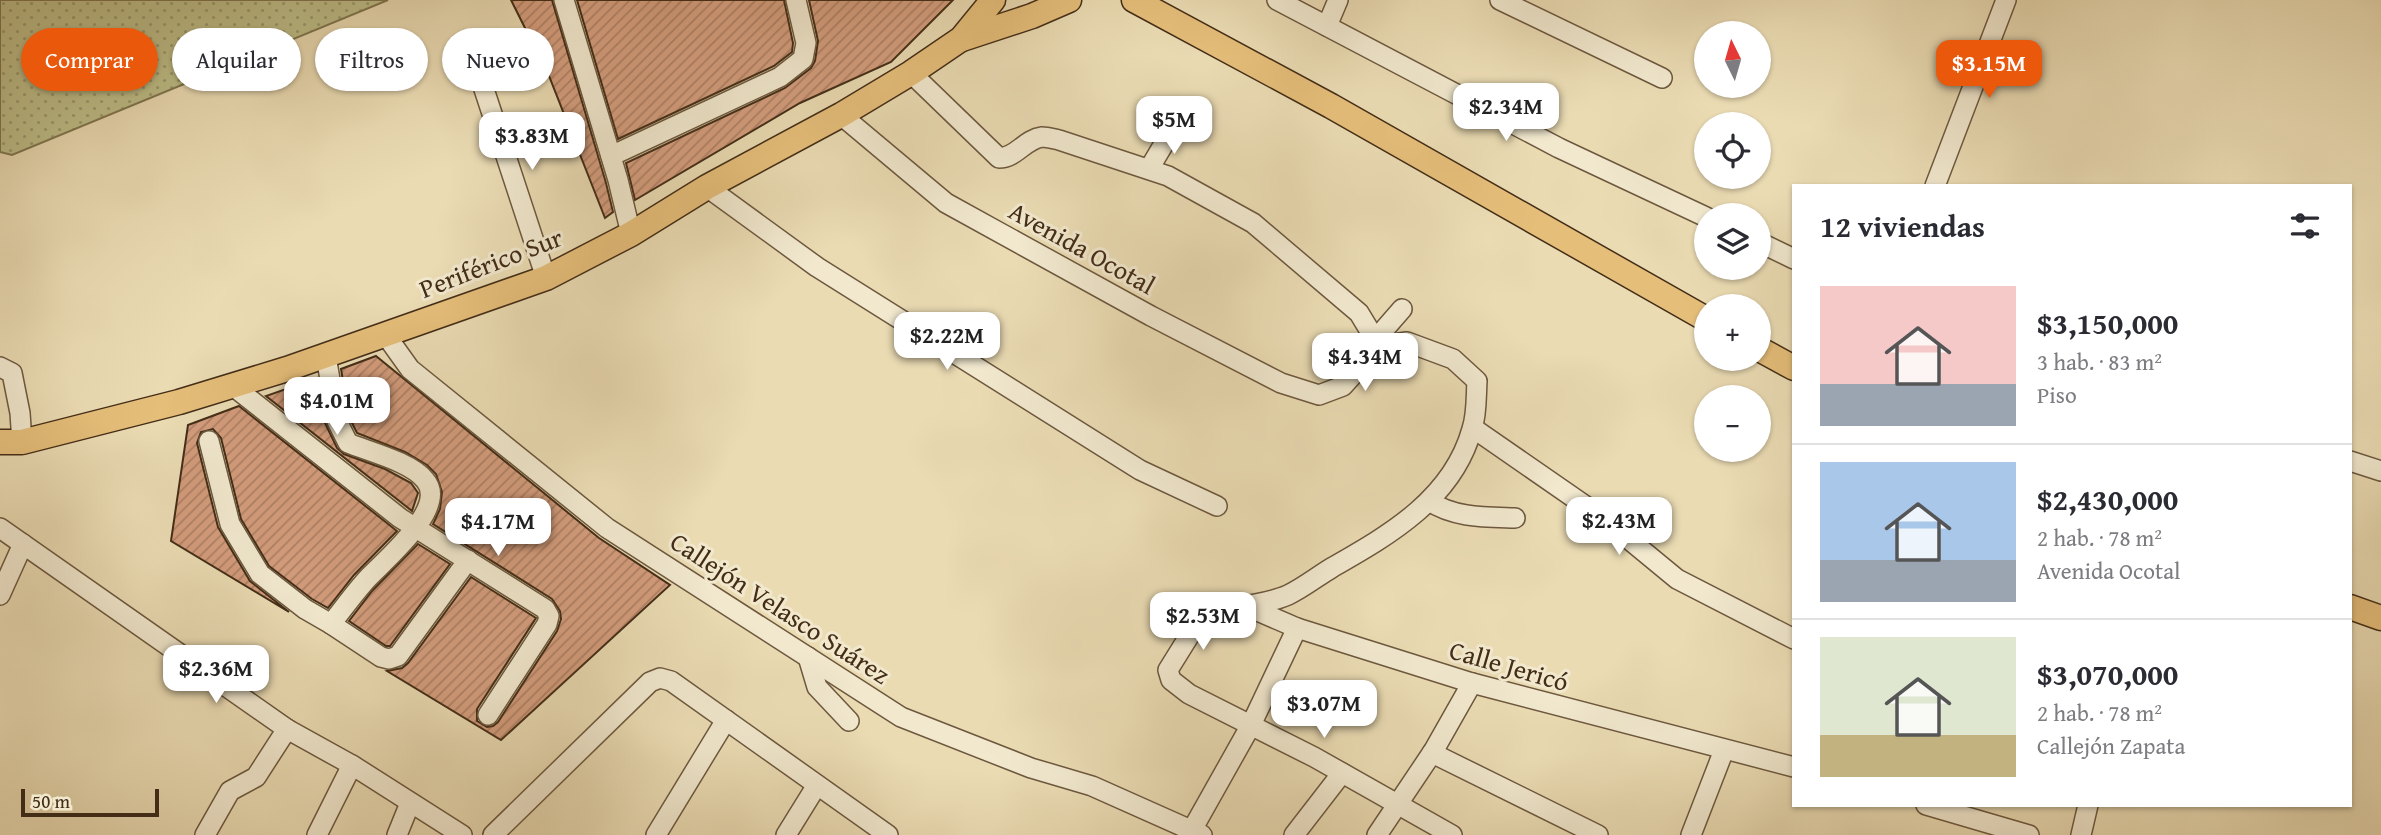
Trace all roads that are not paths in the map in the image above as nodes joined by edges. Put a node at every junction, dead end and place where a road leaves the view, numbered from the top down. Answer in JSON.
{"nodes":[{"id":1,"x":564,"y":0,"type":"edge"},
{"id":2,"x":796,"y":0,"type":"edge"},
{"id":3,"x":993,"y":0,"type":"edge"},
{"id":4,"x":1069,"y":0,"type":"edge"},
{"id":5,"x":1134,"y":0,"type":"edge"},
{"id":6,"x":1161,"y":0,"type":"edge"},
{"id":7,"x":1277,"y":0,"type":"edge"},
{"id":8,"x":1338,"y":0,"type":"edge"},
{"id":9,"x":1500,"y":0,"type":"edge"},
{"id":10,"x":2006,"y":0,"type":"edge"},
{"id":11,"x":1327,"y":26,"type":"junction"},
{"id":12,"x":1193,"y":31,"type":"junction"},
{"id":13,"x":961,"y":39,"type":"junction"},
{"id":14,"x":911,"y":73,"type":"junction"},
{"id":15,"x":1662,"y":78,"type":"dead end"},
{"id":16,"x":484,"y":91,"type":"edge"},
{"id":17,"x":841,"y":114,"type":"junction"},
{"id":18,"x":1165,"y":142,"type":"dead end"},
{"id":19,"x":611,"y":156,"type":"junction"},
{"id":20,"x":1149,"y":169,"type":"junction"},
{"id":21,"x":1936,"y":184,"type":"edge"},
{"id":22,"x":708,"y":187,"type":"junction"},
{"id":23,"x":1694,"y":212,"type":"edge"},
{"id":24,"x":631,"y":234,"type":"junction"},
{"id":25,"x":1771,"y":248,"type":"edge"},
{"id":26,"x":1792,"y":258,"type":"edge"},
{"id":27,"x":546,"y":278,"type":"junction"},
{"id":28,"x":1402,"y":309,"type":"dead end"},
{"id":29,"x":1694,"y":312,"type":"edge"},
{"id":30,"x":385,"y":334,"type":"junction"},
{"id":31,"x":1377,"y":343,"type":"junction"},
{"id":32,"x":326,"y":356,"type":"junction"},
{"id":33,"x":1771,"y":356,"type":"edge"},
{"id":34,"x":1792,"y":367,"type":"edge"},
{"id":35,"x":0,"y":368,"type":"edge"},
{"id":36,"x":233,"y":386,"type":"junction"},
{"id":37,"x":1473,"y":428,"type":"junction"},
{"id":38,"x":209,"y":441,"type":"dead end"},
{"id":39,"x":11,"y":442,"type":"edge"},
{"id":40,"x":348,"y":443,"type":"junction"},
{"id":41,"x":327,"y":462,"type":"junction"},
{"id":42,"x":2352,"y":462,"type":"edge"},
{"id":43,"x":2381,"y":471,"type":"edge"},
{"id":44,"x":1429,"y":501,"type":"junction"},
{"id":45,"x":1217,"y":506,"type":"dead end"},
{"id":46,"x":1515,"y":518,"type":"dead end"},
{"id":47,"x":0,"y":528,"type":"edge"},
{"id":48,"x":417,"y":528,"type":"junction"},
{"id":49,"x":23,"y":544,"type":"junction"},
{"id":50,"x":468,"y":560,"type":"junction"},
{"id":51,"x":0,"y":594,"type":"edge"},
{"id":52,"x":1246,"y":606,"type":"junction"},
{"id":53,"x":2352,"y":608,"type":"edge"},
{"id":54,"x":2381,"y":618,"type":"edge"},
{"id":55,"x":331,"y":624,"type":"junction"},
{"id":56,"x":1297,"y":628,"type":"junction"},
{"id":57,"x":1792,"y":638,"type":"edge"},
{"id":58,"x":808,"y":657,"type":"junction"},
{"id":59,"x":1472,"y":683,"type":"junction"},
{"id":60,"x":488,"y":715,"type":"dead end"},
{"id":61,"x":726,"y":720,"type":"junction"},
{"id":62,"x":849,"y":721,"type":"dead end"},
{"id":63,"x":1251,"y":725,"type":"junction"},
{"id":64,"x":286,"y":729,"type":"junction"},
{"id":65,"x":1724,"y":750,"type":"junction"},
{"id":66,"x":1432,"y":753,"type":"junction"},
{"id":67,"x":352,"y":765,"type":"junction"},
{"id":68,"x":1792,"y":767,"type":"edge"},
{"id":69,"x":1342,"y":773,"type":"junction"},
{"id":70,"x":817,"y":785,"type":"junction"},
{"id":71,"x":411,"y":803,"type":"junction"},
{"id":72,"x":1397,"y":804,"type":"junction"},
{"id":73,"x":1932,"y":807,"type":"edge"},
{"id":74,"x":2088,"y":807,"type":"edge"},
{"id":75,"x":1999,"y":831,"type":"edge"},
{"id":76,"x":1197,"y":832,"type":"edge"},
{"id":77,"x":205,"y":835,"type":"edge"},
{"id":78,"x":317,"y":835,"type":"edge"},
{"id":79,"x":397,"y":835,"type":"edge"},
{"id":80,"x":463,"y":835,"type":"edge"},
{"id":81,"x":493,"y":835,"type":"edge"},
{"id":82,"x":656,"y":835,"type":"edge"},
{"id":83,"x":786,"y":835,"type":"edge"},
{"id":84,"x":888,"y":835,"type":"edge"},
{"id":85,"x":1294,"y":835,"type":"edge"},
{"id":86,"x":1377,"y":835,"type":"edge"},
{"id":87,"x":1452,"y":835,"type":"edge"},
{"id":88,"x":1598,"y":835,"type":"edge"},
{"id":89,"x":1691,"y":835,"type":"edge"},
{"id":90,"x":2029,"y":835,"type":"edge"},
{"id":91,"x":2081,"y":835,"type":"edge"}],
"edges":[{"from":1,"to":19,"type":"street"},
{"from":2,"to":19,"type":"street"},
{"from":3,"to":13,"type":"main road","name":"Periférico Sur"},
{"from":4,"to":13,"type":"main road","name":"Periférico Sur"},
{"from":5,"to":12,"type":"main road"},
{"from":6,"to":12,"type":"main road"},
{"from":7,"to":11,"type":"street"},
{"from":8,"to":11,"type":"street"},
{"from":9,"to":15,"type":"street"},
{"from":10,"to":21,"type":"street"},
{"from":11,"to":23,"type":"street"},
{"from":12,"to":29,"type":"main road"},
{"from":13,"to":14,"type":"main road","name":"Periférico Sur"},
{"from":14,"to":17,"type":"main road","name":"Periférico Sur"},
{"from":14,"to":20,"type":"street"},
{"from":16,"to":27,"type":"street"},
{"from":17,"to":22,"type":"main road","name":"Periférico Sur"},
{"from":17,"to":31,"type":"street","name":"Avenida Ocotal"},
{"from":18,"to":20,"type":"street"},
{"from":19,"to":24,"type":"street"},
{"from":20,"to":31,"type":"street"},
{"from":22,"to":24,"type":"main road","name":"Periférico Sur"},
{"from":22,"to":45,"type":"street"},
{"from":24,"to":27,"type":"main road","name":"Periférico Sur"},
{"from":25,"to":26,"type":"street"},
{"from":27,"to":30,"type":"main road","name":"Periférico Sur"},
{"from":28,"to":31,"type":"street"},
{"from":30,"to":32,"type":"main road","name":"Periférico Sur"},
{"from":30,"to":58,"type":"street","name":"Callejón Velasco Suárez"},
{"from":31,"to":37,"type":"street"},
{"from":32,"to":36,"type":"main road","name":"Periférico Sur"},
{"from":32,"to":40,"type":"street"},
{"from":33,"to":34,"type":"main road"},
{"from":35,"to":39,"type":"street"},
{"from":36,"to":39,"type":"main road","name":"Periférico Sur"},
{"from":36,"to":41,"type":"street"},
{"from":37,"to":44,"type":"street"},
{"from":37,"to":57,"type":"street"},
{"from":38,"to":55,"type":"street"},
{"from":40,"to":41,"type":"street"},
{"from":40,"to":48,"type":"street"},
{"from":41,"to":48,"type":"street"},
{"from":42,"to":43,"type":"street"},
{"from":44,"to":46,"type":"street"},
{"from":44,"to":52,"type":"street"},
{"from":47,"to":49,"type":"street"},
{"from":48,"to":50,"type":"street"},
{"from":48,"to":55,"type":"street"},
{"from":49,"to":51,"type":"street"},
{"from":49,"to":64,"type":"street"},
{"from":50,"to":55,"type":"street"},
{"from":50,"to":60,"type":"street"},
{"from":52,"to":56,"type":"street","name":"Calle Jericó"},
{"from":52,"to":63,"type":"street"},
{"from":53,"to":54,"type":"main road"},
{"from":56,"to":59,"type":"street","name":"Calle Jericó"},
{"from":56,"to":63,"type":"street"},
{"from":58,"to":62,"type":"street"},
{"from":58,"to":76,"type":"street","name":"Callejón Velasco Suárez"},
{"from":59,"to":65,"type":"street","name":"Calle Jericó"},
{"from":59,"to":66,"type":"street"},
{"from":61,"to":70,"type":"street"},
{"from":61,"to":81,"type":"street"},
{"from":61,"to":82,"type":"street"},
{"from":63,"to":69,"type":"street"},
{"from":63,"to":76,"type":"street"},
{"from":64,"to":67,"type":"street"},
{"from":64,"to":77,"type":"street"},
{"from":65,"to":68,"type":"street","name":"Calle Jericó"},
{"from":65,"to":89,"type":"street"},
{"from":66,"to":72,"type":"street"},
{"from":66,"to":88,"type":"street"},
{"from":67,"to":71,"type":"street"},
{"from":67,"to":78,"type":"street"},
{"from":69,"to":72,"type":"street"},
{"from":69,"to":85,"type":"street"},
{"from":70,"to":83,"type":"street"},
{"from":70,"to":84,"type":"street"},
{"from":71,"to":79,"type":"street"},
{"from":71,"to":80,"type":"street"},
{"from":72,"to":86,"type":"street"},
{"from":72,"to":87,"type":"street"},
{"from":73,"to":75,"type":"street"},
{"from":74,"to":91,"type":"street"},
{"from":75,"to":90,"type":"street"}]}
